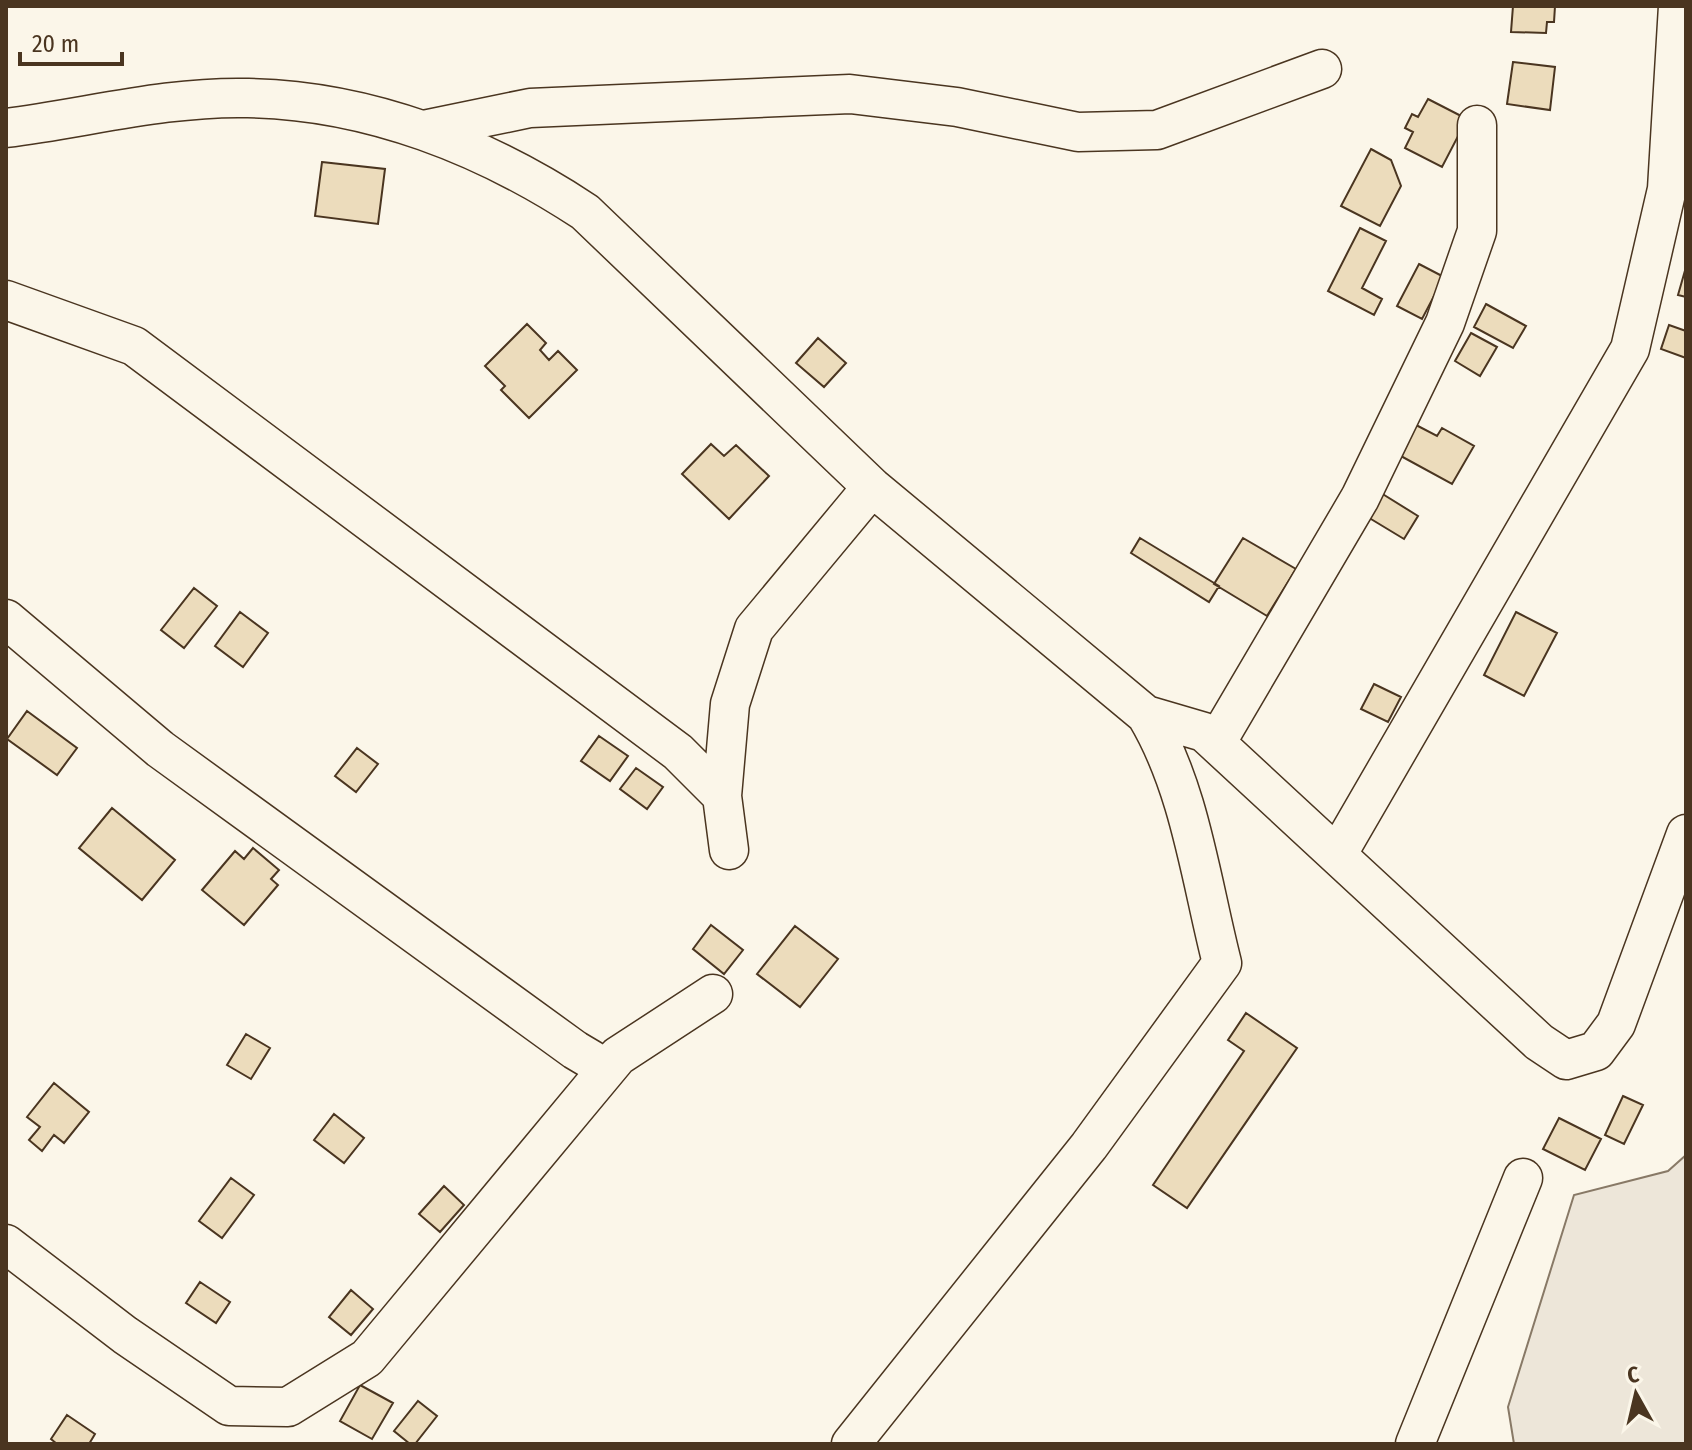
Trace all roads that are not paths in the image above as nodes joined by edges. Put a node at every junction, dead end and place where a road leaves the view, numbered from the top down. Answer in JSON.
{"nodes":[{"id":1,"x":1678,"y":6,"type":"edge"},
{"id":2,"x":1322,"y":69,"type":"dead end"},
{"id":3,"x":1477,"y":125,"type":"dead end"},
{"id":4,"x":6,"y":128,"type":"edge"},
{"id":5,"x":423,"y":130,"type":"junction"},
{"id":6,"x":6,"y":300,"type":"edge"},
{"id":7,"x":872,"y":487,"type":"junction"},
{"id":8,"x":6,"y":619,"type":"edge"},
{"id":9,"x":1146,"y":715,"type":"junction"},
{"id":10,"x":1216,"y":743,"type":"junction"},
{"id":11,"x":722,"y":796,"type":"junction"},
{"id":12,"x":1686,"y":834,"type":"edge"},
{"id":13,"x":729,"y":850,"type":"dead end"},
{"id":14,"x":1337,"y":855,"type":"junction"},
{"id":15,"x":713,"y":994,"type":"dead end"},
{"id":16,"x":607,"y":1069,"type":"junction"},
{"id":17,"x":1523,"y":1178,"type":"dead end"},
{"id":18,"x":6,"y":1244,"type":"edge"},
{"id":19,"x":851,"y":1444,"type":"edge"},
{"id":20,"x":1415,"y":1444,"type":"edge"}],
"edges":[{"from":1,"to":14,"type":"lane"},
{"from":2,"to":5,"type":"lane"},
{"from":3,"to":10,"type":"lane"},
{"from":4,"to":5,"type":"lane"},
{"from":5,"to":7,"type":"lane"},
{"from":6,"to":11,"type":"lane"},
{"from":7,"to":9,"type":"lane"},
{"from":7,"to":11,"type":"lane"},
{"from":8,"to":16,"type":"lane"},
{"from":9,"to":10,"type":"lane"},
{"from":9,"to":19,"type":"lane"},
{"from":10,"to":14,"type":"lane"},
{"from":11,"to":13,"type":"lane"},
{"from":12,"to":14,"type":"lane"},
{"from":15,"to":16,"type":"lane"},
{"from":16,"to":18,"type":"lane"},
{"from":17,"to":20,"type":"lane"}]}
